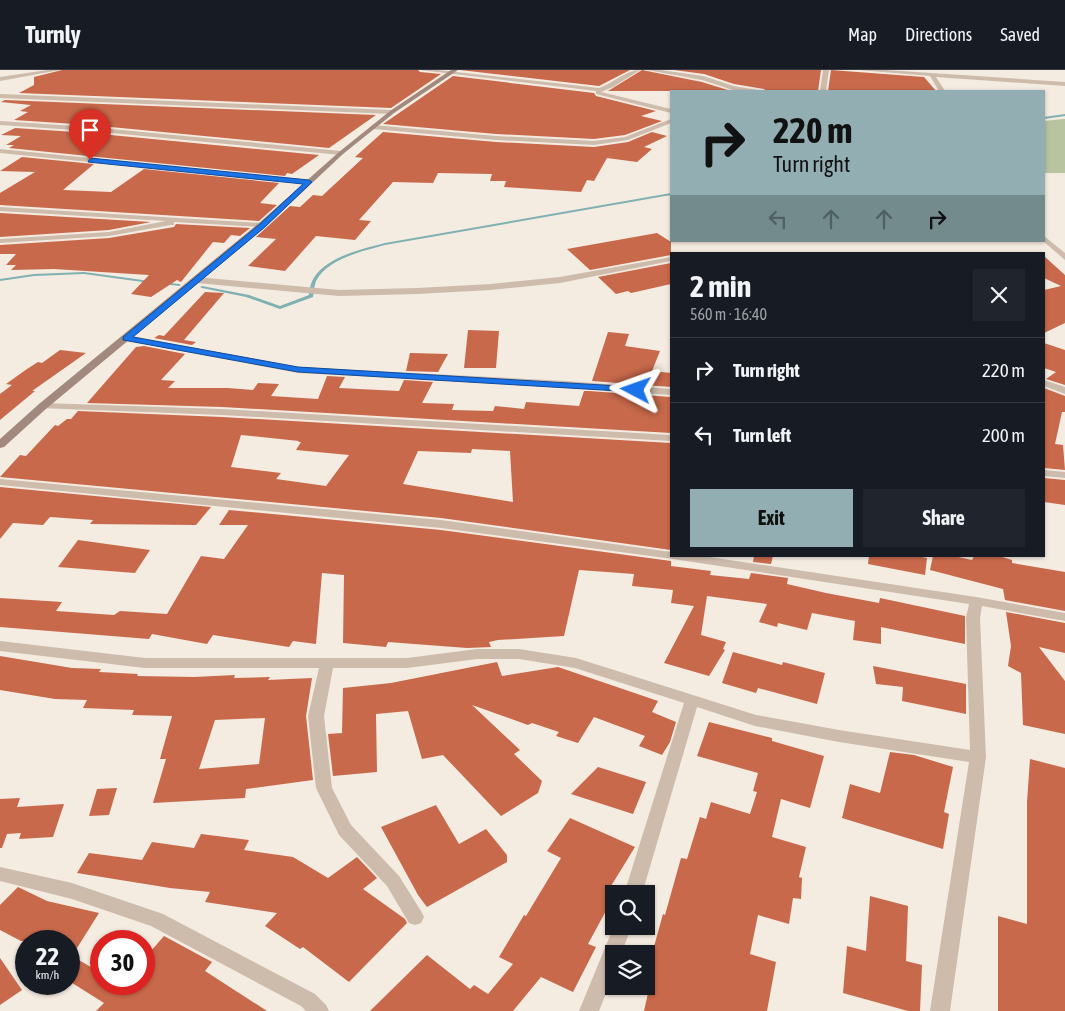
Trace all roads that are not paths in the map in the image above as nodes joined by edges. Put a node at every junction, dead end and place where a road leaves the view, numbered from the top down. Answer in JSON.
{"nodes":[{"id":1,"x":57,"y":70,"type":"edge"},
{"id":2,"x":423,"y":70,"type":"edge"},
{"id":3,"x":637,"y":70,"type":"edge"},
{"id":4,"x":650,"y":70,"type":"edge"},
{"id":5,"x":826,"y":70,"type":"edge"},
{"id":6,"x":862,"y":70,"type":"edge"},
{"id":7,"x":971,"y":70,"type":"edge"},
{"id":8,"x":452,"y":72,"type":"edge"},
{"id":9,"x":41,"y":74,"type":"dead end"},
{"id":10,"x":932,"y":74,"type":"junction"},
{"id":11,"x":978,"y":77,"type":"junction"},
{"id":12,"x":0,"y":79,"type":"edge"},
{"id":13,"x":1065,"y":84,"type":"edge"},
{"id":14,"x":599,"y":90,"type":"junction"},
{"id":15,"x":752,"y":90,"type":"edge"},
{"id":16,"x":823,"y":90,"type":"edge"},
{"id":17,"x":941,"y":90,"type":"edge"},
{"id":18,"x":0,"y":96,"type":"edge"},
{"id":19,"x":670,"y":111,"type":"edge"},
{"id":20,"x":392,"y":112,"type":"junction"},
{"id":21,"x":670,"y":121,"type":"edge"},
{"id":22,"x":0,"y":123,"type":"edge"},
{"id":23,"x":373,"y":127,"type":"junction"},
{"id":24,"x":0,"y":151,"type":"edge"},
{"id":25,"x":341,"y":152,"type":"junction"},
{"id":26,"x":309,"y":182,"type":"junction"},
{"id":27,"x":0,"y":209,"type":"edge"},
{"id":28,"x":182,"y":220,"type":"junction"},
{"id":29,"x":262,"y":225,"type":"junction"},
{"id":30,"x":1045,"y":239,"type":"edge"},
{"id":31,"x":0,"y":241,"type":"edge"},
{"id":32,"x":1065,"y":258,"type":"edge"},
{"id":33,"x":670,"y":259,"type":"edge"},
{"id":34,"x":197,"y":280,"type":"junction"},
{"id":35,"x":126,"y":338,"type":"junction"},
{"id":36,"x":1045,"y":383,"type":"edge"},
{"id":37,"x":1065,"y":391,"type":"edge"},
{"id":38,"x":670,"y":392,"type":"edge"},
{"id":39,"x":43,"y":406,"type":"junction"},
{"id":40,"x":670,"y":438,"type":"edge"},
{"id":41,"x":0,"y":445,"type":"edge"},
{"id":42,"x":1045,"y":473,"type":"edge"},
{"id":43,"x":1065,"y":475,"type":"edge"},
{"id":44,"x":0,"y":482,"type":"edge"},
{"id":45,"x":670,"y":556,"type":"edge"},
{"id":46,"x":680,"y":557,"type":"edge"},
{"id":47,"x":976,"y":601,"type":"junction"},
{"id":48,"x":1065,"y":617,"type":"edge"},
{"id":49,"x":0,"y":646,"type":"edge"},
{"id":50,"x":327,"y":664,"type":"junction"},
{"id":51,"x":692,"y":700,"type":"junction"},
{"id":52,"x":978,"y":758,"type":"junction"},
{"id":53,"x":0,"y":874,"type":"edge"},
{"id":54,"x":636,"y":885,"type":"edge"},
{"id":55,"x":415,"y":917,"type":"dead end"},
{"id":56,"x":619,"y":935,"type":"edge"},
{"id":57,"x":320,"y":1011,"type":"edge"},
{"id":58,"x":589,"y":1011,"type":"edge"},
{"id":59,"x":940,"y":1011,"type":"edge"}],
"edges":[{"from":1,"to":12,"type":"street"},
{"from":2,"to":8,"type":"street"},
{"from":3,"to":14,"type":"street"},
{"from":4,"to":15,"type":"street"},
{"from":5,"to":16,"type":"street"},
{"from":6,"to":10,"type":"street"},
{"from":7,"to":11,"type":"street"},
{"from":8,"to":14,"type":"street"},
{"from":8,"to":20,"type":"main road"},
{"from":9,"to":12,"type":"street"},
{"from":10,"to":11,"type":"street"},
{"from":10,"to":17,"type":"street"},
{"from":11,"to":13,"type":"street"},
{"from":14,"to":19,"type":"street"},
{"from":18,"to":20,"type":"street"},
{"from":20,"to":23,"type":"main road"},
{"from":21,"to":23,"type":"street"},
{"from":22,"to":25,"type":"street"},
{"from":23,"to":25,"type":"main road"},
{"from":24,"to":26,"type":"street"},
{"from":25,"to":26,"type":"main road"},
{"from":26,"to":29,"type":"main road"},
{"from":27,"to":28,"type":"street"},
{"from":28,"to":29,"type":"street"},
{"from":28,"to":31,"type":"street"},
{"from":29,"to":34,"type":"main road"},
{"from":30,"to":32,"type":"street"},
{"from":33,"to":34,"type":"street"},
{"from":34,"to":35,"type":"main road"},
{"from":35,"to":38,"type":"street"},
{"from":35,"to":39,"type":"main road"},
{"from":36,"to":37,"type":"street"},
{"from":39,"to":40,"type":"street"},
{"from":39,"to":41,"type":"main road"},
{"from":42,"to":43,"type":"street"},
{"from":44,"to":45,"type":"street"},
{"from":46,"to":47,"type":"street"},
{"from":47,"to":48,"type":"street"},
{"from":47,"to":52,"type":"street"},
{"from":49,"to":50,"type":"street"},
{"from":50,"to":51,"type":"street"},
{"from":50,"to":55,"type":"street"},
{"from":51,"to":52,"type":"street"},
{"from":51,"to":54,"type":"street"},
{"from":52,"to":59,"type":"street"},
{"from":53,"to":57,"type":"street"},
{"from":56,"to":58,"type":"street"}]}
